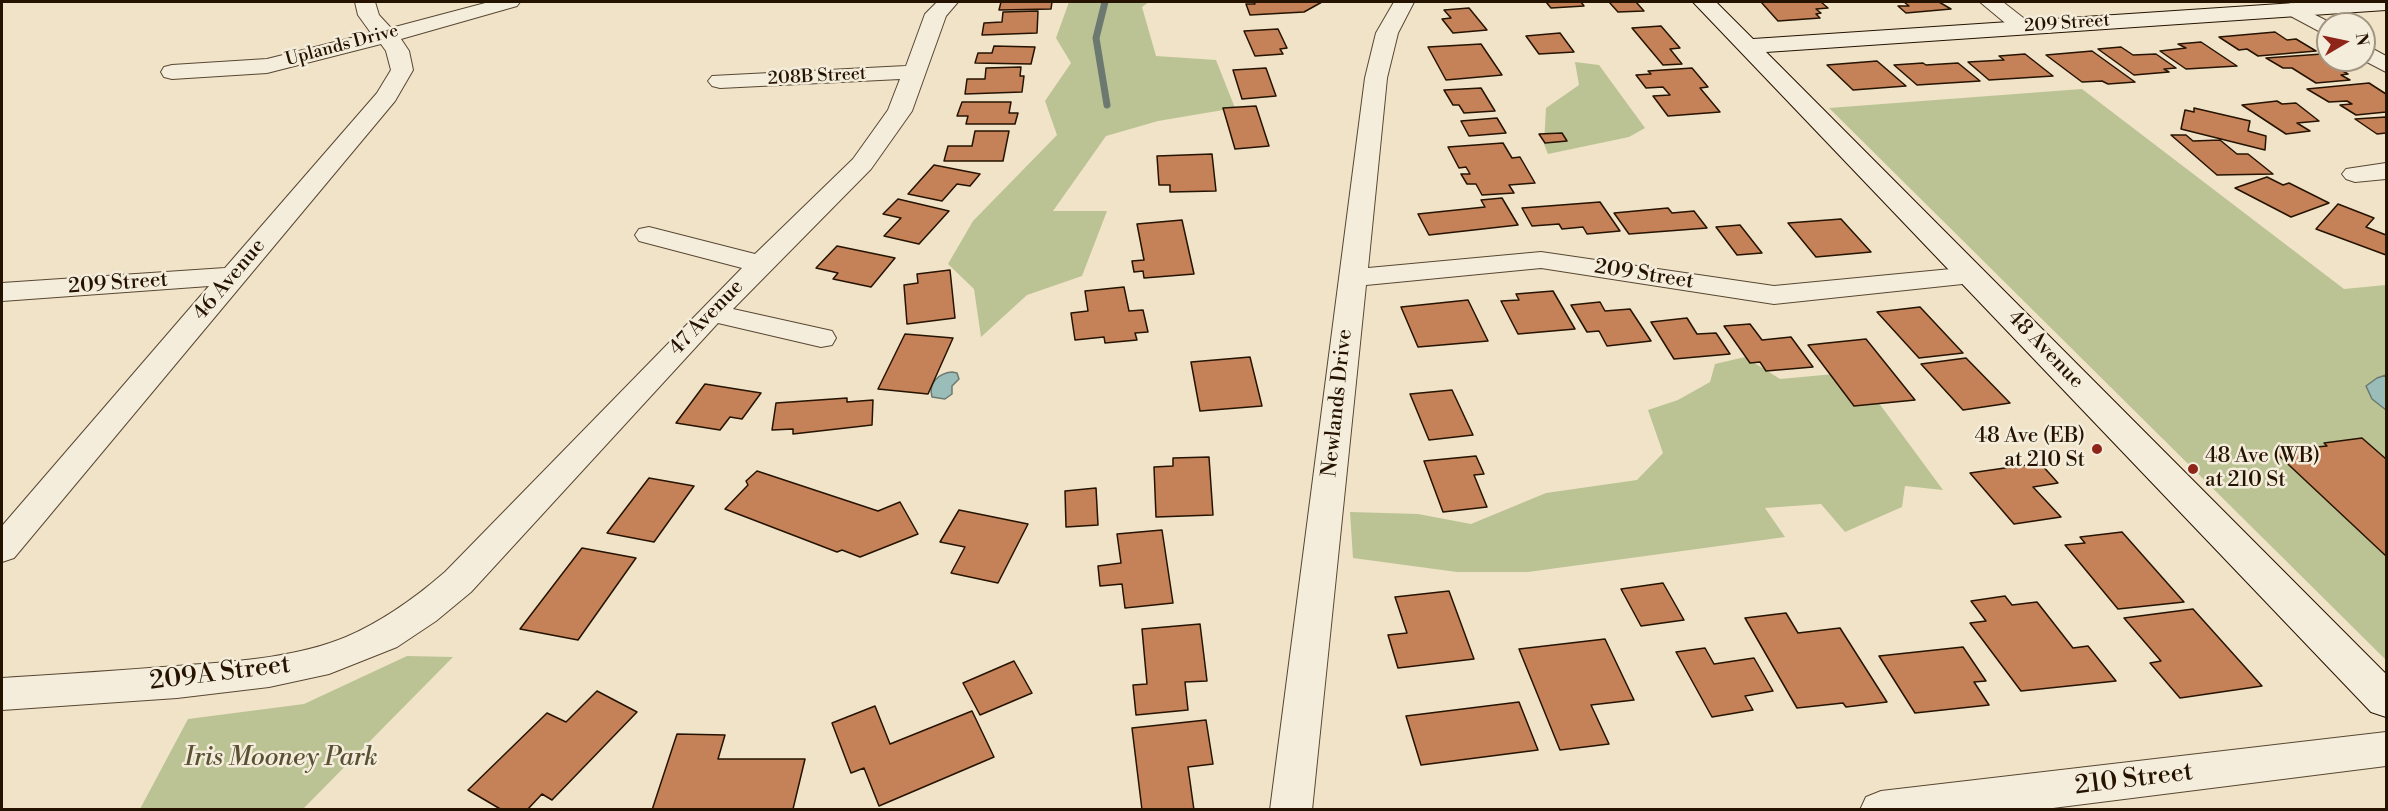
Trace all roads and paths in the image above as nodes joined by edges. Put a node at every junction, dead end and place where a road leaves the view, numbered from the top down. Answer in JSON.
{"nodes":[{"id":1,"x":365,"y":2,"type":"edge"},
{"id":2,"x":510,"y":2,"type":"edge"},
{"id":3,"x":948,"y":2,"type":"edge"},
{"id":4,"x":1404,"y":2,"type":"edge"},
{"id":5,"x":1704,"y":2,"type":"edge"},
{"id":6,"x":1990,"y":2,"type":"edge"},
{"id":7,"x":2386,"y":3,"type":"edge"},
{"id":8,"x":2292,"y":9,"type":"junction"},
{"id":9,"x":2316,"y":23,"type":"edge"},
{"id":10,"x":2024,"y":27,"type":"junction"},
{"id":11,"x":382,"y":35,"type":"junction"},
{"id":12,"x":1748,"y":46,"type":"junction"},
{"id":13,"x":172,"y":72,"type":"dead end"},
{"id":14,"x":914,"y":72,"type":"junction"},
{"id":15,"x":720,"y":81,"type":"dead end"},
{"id":16,"x":2386,"y":171,"type":"edge"},
{"id":17,"x":2355,"y":174,"type":"dead end"},
{"id":18,"x":649,"y":235,"type":"dead end"},
{"id":19,"x":760,"y":264,"type":"junction"},
{"id":20,"x":1972,"y":275,"type":"junction"},
{"id":21,"x":234,"y":276,"type":"junction"},
{"id":22,"x":1352,"y":279,"type":"junction"},
{"id":23,"x":2,"y":292,"type":"edge"},
{"id":24,"x":712,"y":313,"type":"junction"},
{"id":25,"x":821,"y":338,"type":"dead end"},
{"id":26,"x":2,"y":549,"type":"edge"},
{"id":27,"x":427,"y":609,"type":"joint"},
{"id":28,"x":2,"y":694,"type":"edge"},
{"id":29,"x":2386,"y":700,"type":"edge"},
{"id":30,"x":2386,"y":749,"type":"edge"},
{"id":31,"x":1291,"y":810,"type":"edge"},
{"id":32,"x":1881,"y":810,"type":"edge"}],
"edges":[{"from":1,"to":11,"type":"street","name":"46 Avenue"},
{"from":2,"to":11,"type":"street","name":"Uplands Drive"},
{"from":3,"to":14,"type":"street","name":"47 Avenue"},
{"from":4,"to":22,"type":"street","name":"Newlands Drive"},
{"from":5,"to":12,"type":"main road","name":"48 Avenue"},
{"from":6,"to":10,"type":"street"},
{"from":7,"to":8,"type":"main road","name":"209 Street"},
{"from":8,"to":9,"type":"street"},
{"from":8,"to":10,"type":"main road","name":"209 Street"},
{"from":10,"to":12,"type":"main road","name":"209 Street"},
{"from":11,"to":13,"type":"street","name":"Uplands Drive"},
{"from":11,"to":21,"type":"street","name":"46 Avenue"},
{"from":12,"to":20,"type":"main road","name":"48 Avenue"},
{"from":14,"to":15,"type":"street","name":"208B Street"},
{"from":14,"to":19,"type":"street","name":"47 Avenue"},
{"from":16,"to":17,"type":"street"},
{"from":18,"to":19,"type":"street"},
{"from":19,"to":24,"type":"street","name":"47 Avenue"},
{"from":20,"to":22,"type":"street","name":"209 Street"},
{"from":20,"to":29,"type":"main road","name":"48 Avenue"},
{"from":21,"to":23,"type":"street","name":"209 Street"},
{"from":21,"to":26,"type":"street","name":"46 Avenue"},
{"from":22,"to":31,"type":"street","name":"Newlands Drive"},
{"from":24,"to":25,"type":"street"},
{"from":24,"to":27,"type":"street","name":"47 Avenue"},
{"from":27,"to":28,"type":"street","name":"209A Street"},
{"from":30,"to":32,"type":"street","name":"210 Street"}]}
